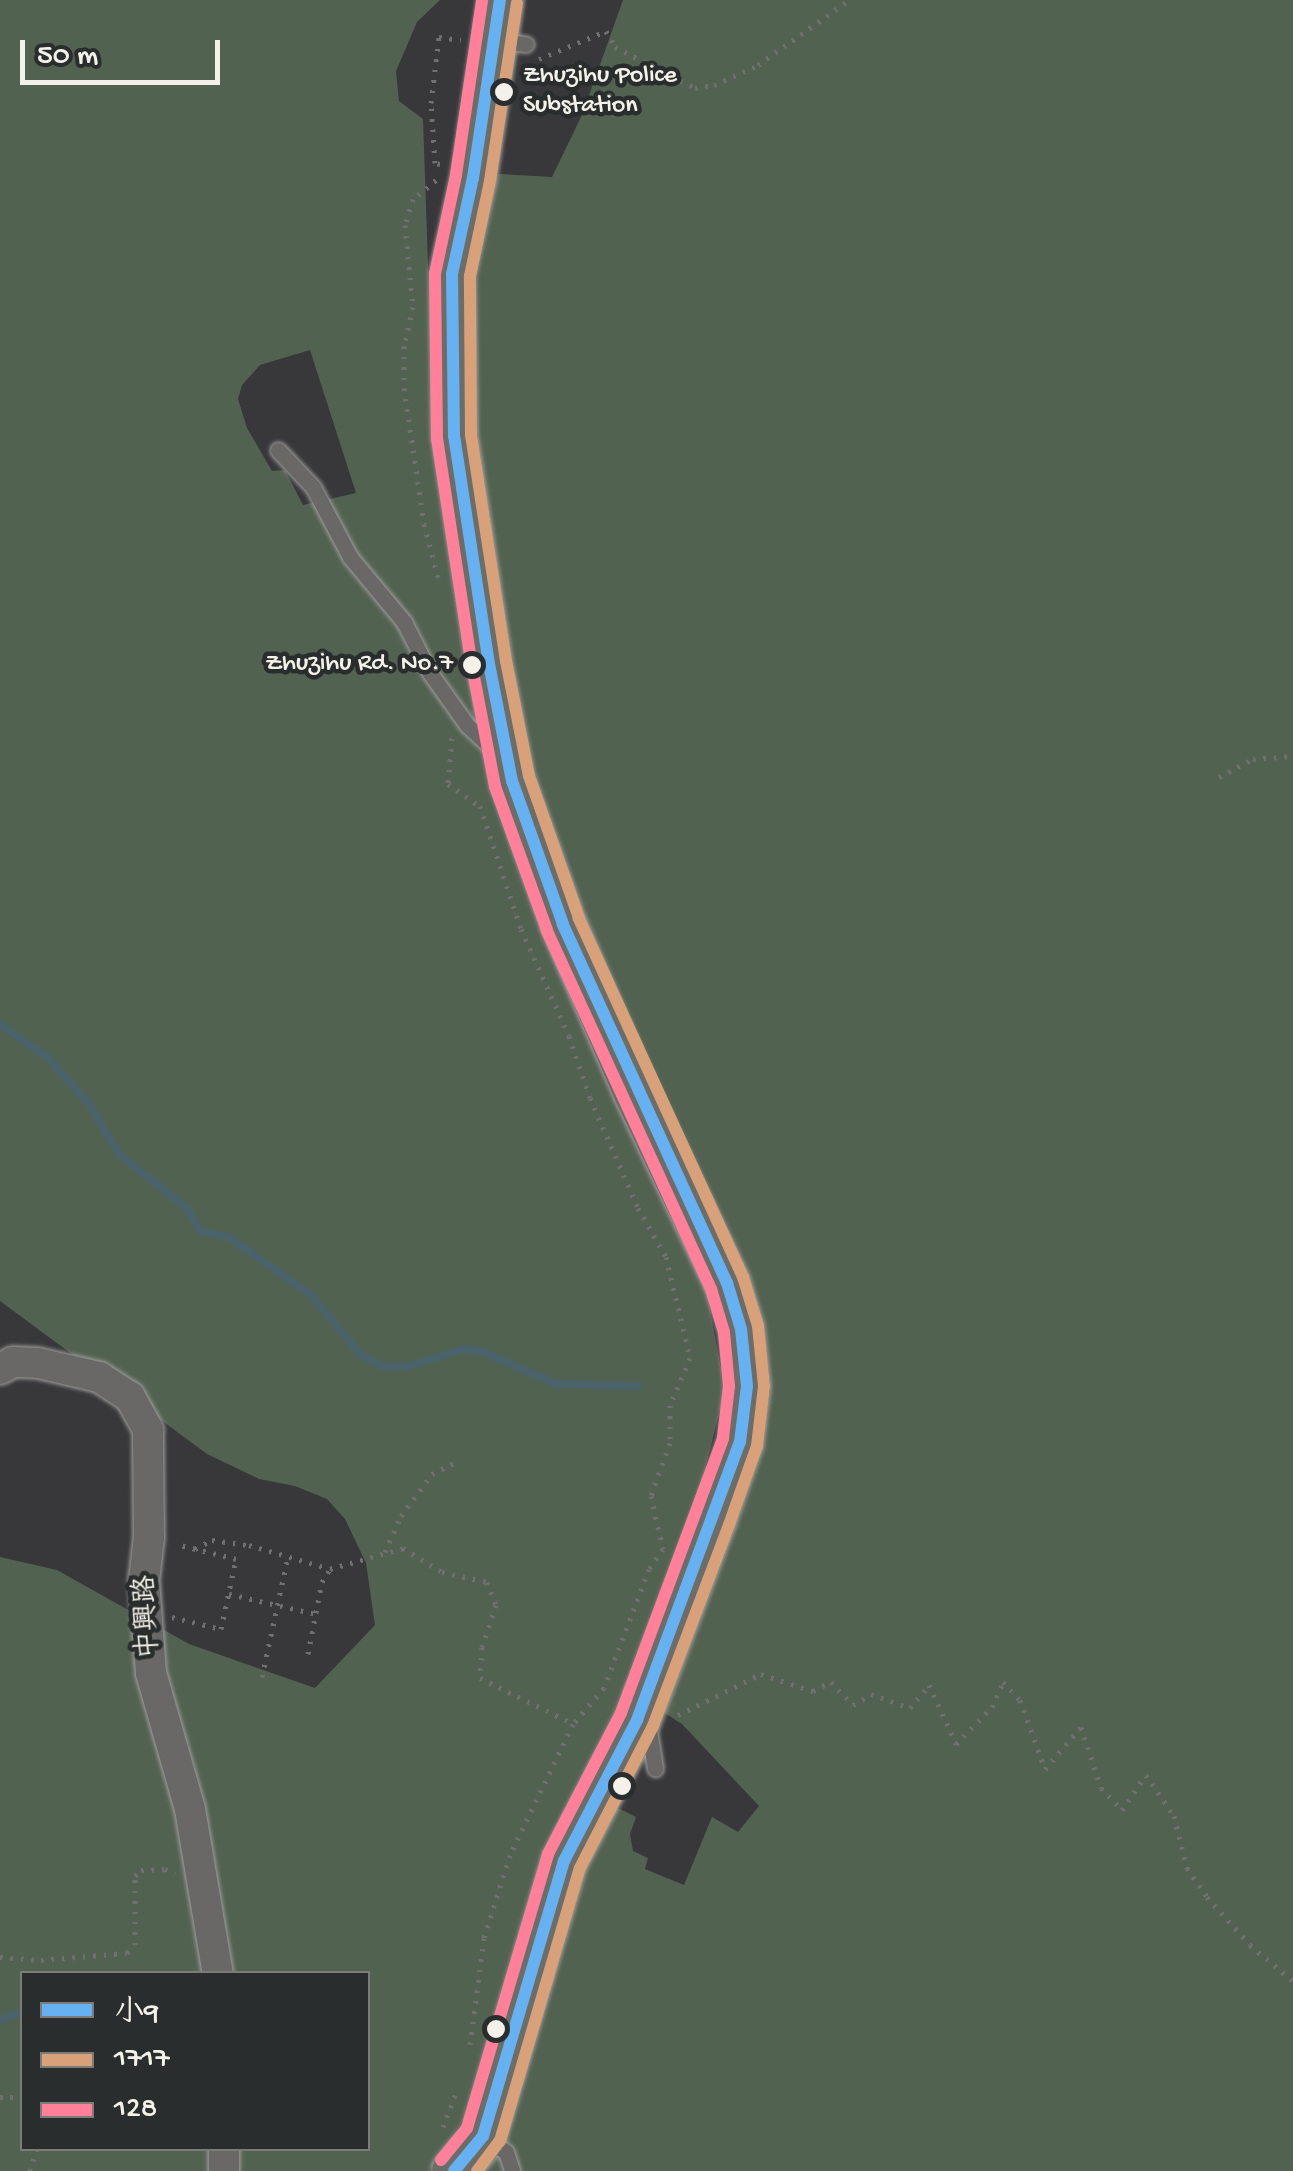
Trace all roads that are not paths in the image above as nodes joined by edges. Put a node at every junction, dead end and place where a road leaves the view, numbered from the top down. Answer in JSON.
{"nodes":[{"id":1,"x":500,"y":38,"type":"edge"},
{"id":2,"x":278,"y":450,"type":"dead end"},
{"id":3,"x":510,"y":766,"type":"junction"},
{"id":4,"x":0,"y":1369,"type":"edge"},
{"id":5,"x":643,"y":1725,"type":"junction"},
{"id":6,"x":656,"y":1769,"type":"dead end"},
{"id":7,"x":217,"y":1971,"type":"edge"},
{"id":8,"x":459,"y":2148,"type":"edge"},
{"id":9,"x":512,"y":2171,"type":"edge"}],
"edges":[{"from":1,"to":3,"type":"main road"},
{"from":2,"to":3,"type":"lane"},
{"from":3,"to":5,"type":"main road"},
{"from":4,"to":7,"type":"street","name":"中興路"},
{"from":5,"to":6,"type":"lane"},
{"from":5,"to":8,"type":"main road"},
{"from":8,"to":9,"type":"lane"}]}
